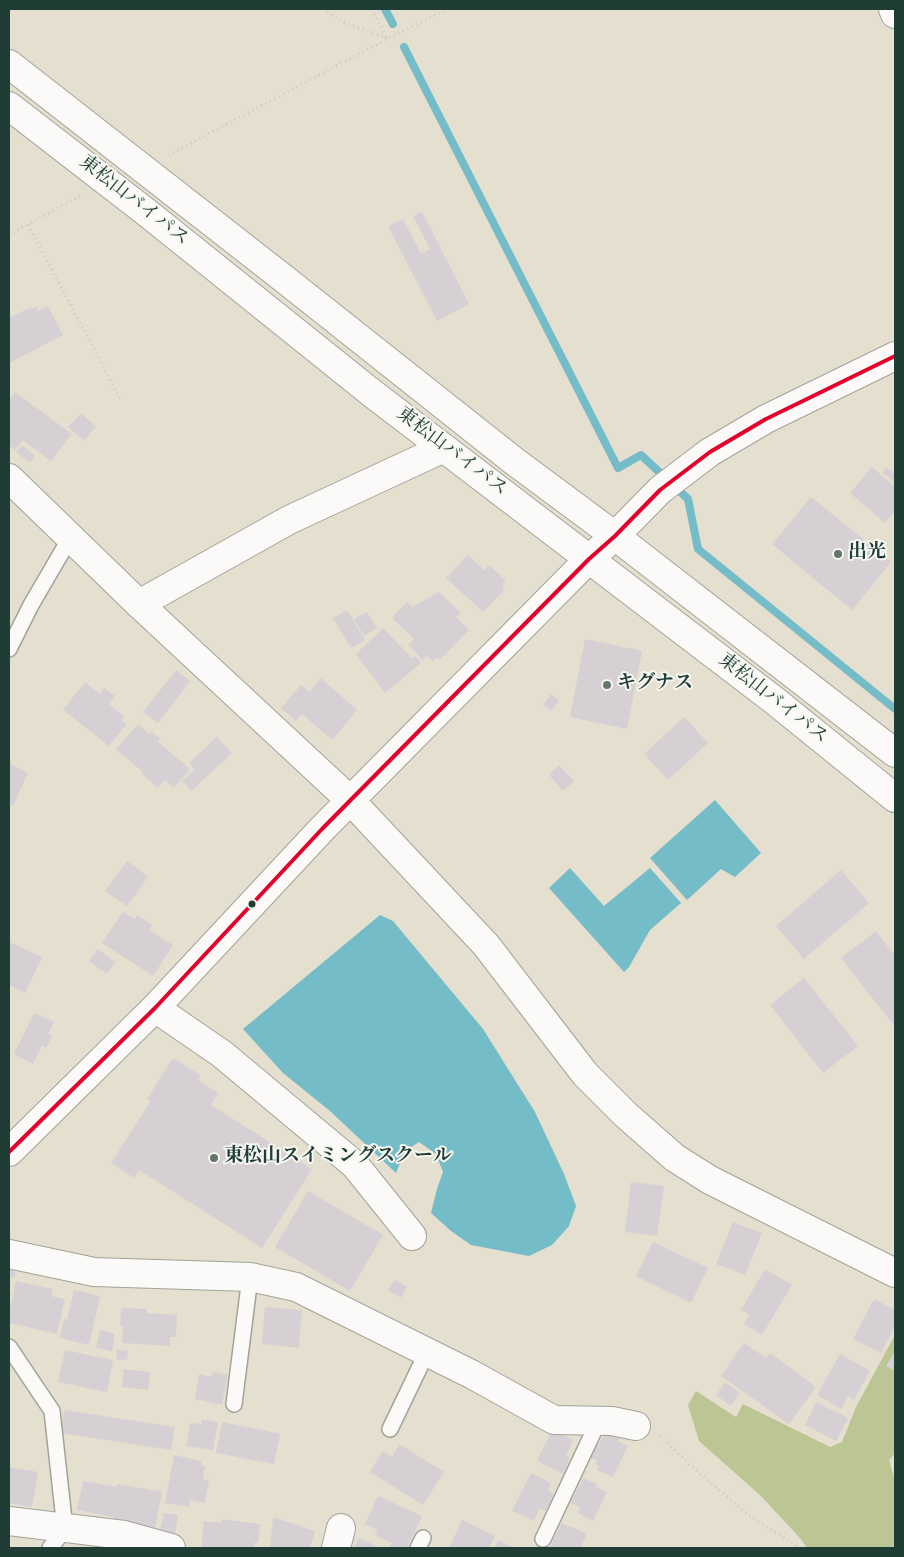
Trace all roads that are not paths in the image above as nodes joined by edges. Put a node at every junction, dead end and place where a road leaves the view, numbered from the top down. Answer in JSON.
{"nodes":[{"id":1,"x":893,"y":9,"type":"edge"},
{"id":2,"x":895,"y":14,"type":"edge"},
{"id":3,"x":9,"y":64,"type":"edge"},
{"id":4,"x":9,"y":106,"type":"edge"},
{"id":5,"x":895,"y":356,"type":"edge"},
{"id":6,"x":444,"y":448,"type":"junction"},
{"id":7,"x":9,"y":478,"type":"edge"},
{"id":8,"x":615,"y":536,"type":"junction"},
{"id":9,"x":70,"y":538,"type":"junction"},
{"id":10,"x":589,"y":559,"type":"junction"},
{"id":11,"x":139,"y":604,"type":"junction"},
{"id":12,"x":9,"y":649,"type":"edge"},
{"id":13,"x":895,"y":753,"type":"edge"},
{"id":14,"x":895,"y":798,"type":"edge"},
{"id":15,"x":351,"y":801,"type":"junction"},
{"id":16,"x":155,"y":1008,"type":"junction"},
{"id":17,"x":9,"y":1152,"type":"edge"},
{"id":18,"x":412,"y":1236,"type":"dead end"},
{"id":19,"x":9,"y":1254,"type":"edge"},
{"id":20,"x":895,"y":1273,"type":"edge"},
{"id":21,"x":250,"y":1277,"type":"junction"},
{"id":22,"x":9,"y":1347,"type":"edge"},
{"id":23,"x":427,"y":1352,"type":"junction"},
{"id":24,"x":234,"y":1404,"type":"dead end"},
{"id":25,"x":599,"y":1420,"type":"junction"},
{"id":26,"x":636,"y":1426,"type":"road end"},
{"id":27,"x":390,"y":1429,"type":"dead end"},
{"id":28,"x":9,"y":1522,"type":"edge"},
{"id":29,"x":58,"y":1538,"type":"edge"},
{"id":30,"x":543,"y":1539,"type":"dead end"},
{"id":31,"x":171,"y":1548,"type":"edge"}],
"edges":[{"from":1,"to":2,"type":"main road"},
{"from":3,"to":8,"type":"main road","name":"東松山バイパス"},
{"from":4,"to":6,"type":"main road","name":"東松山バイパス"},
{"from":5,"to":8,"type":"main road"},
{"from":6,"to":10,"type":"main road","name":"東松山バイパス"},
{"from":6,"to":11,"type":"main road"},
{"from":7,"to":9,"type":"main road"},
{"from":8,"to":10,"type":"main road"},
{"from":8,"to":13,"type":"main road","name":"東松山バイパス"},
{"from":9,"to":11,"type":"main road"},
{"from":9,"to":12,"type":"lane"},
{"from":10,"to":14,"type":"main road","name":"東松山バイパス"},
{"from":10,"to":15,"type":"main road"},
{"from":11,"to":15,"type":"main road"},
{"from":15,"to":16,"type":"main road"},
{"from":15,"to":20,"type":"main road"},
{"from":16,"to":17,"type":"main road"},
{"from":16,"to":18,"type":"main road"},
{"from":19,"to":21,"type":"main road"},
{"from":21,"to":23,"type":"main road"},
{"from":21,"to":24,"type":"lane"},
{"from":22,"to":29,"type":"lane"},
{"from":23,"to":25,"type":"main road"},
{"from":23,"to":27,"type":"lane"},
{"from":25,"to":26,"type":"main road"},
{"from":25,"to":30,"type":"lane"},
{"from":28,"to":29,"type":"main road"},
{"from":29,"to":31,"type":"main road"}]}
